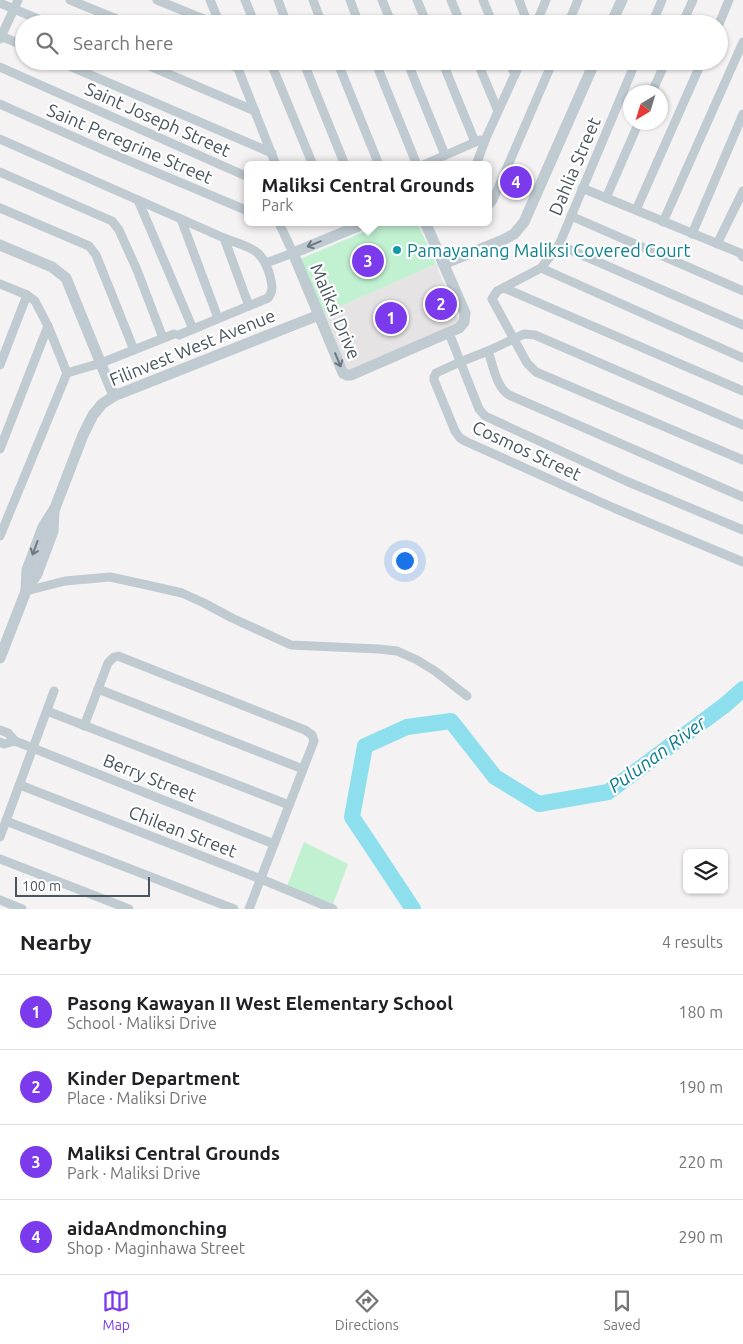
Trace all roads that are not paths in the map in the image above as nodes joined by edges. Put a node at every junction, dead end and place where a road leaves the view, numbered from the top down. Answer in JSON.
{"nodes":[{"id":1,"x":70,"y":0,"type":"edge"},
{"id":2,"x":157,"y":0,"type":"edge"},
{"id":3,"x":210,"y":0,"type":"edge"},
{"id":4,"x":245,"y":0,"type":"edge"},
{"id":5,"x":278,"y":0,"type":"edge"},
{"id":6,"x":312,"y":0,"type":"edge"},
{"id":7,"x":350,"y":0,"type":"edge"},
{"id":8,"x":382,"y":0,"type":"edge"},
{"id":9,"x":417,"y":0,"type":"edge"},
{"id":10,"x":451,"y":0,"type":"edge"},
{"id":11,"x":483,"y":0,"type":"edge"},
{"id":12,"x":519,"y":0,"type":"edge"},
{"id":13,"x":546,"y":0,"type":"edge"},
{"id":14,"x":578,"y":0,"type":"edge"},
{"id":15,"x":622,"y":0,"type":"edge"},
{"id":16,"x":662,"y":0,"type":"edge"},
{"id":17,"x":693,"y":0,"type":"edge"},
{"id":18,"x":729,"y":0,"type":"edge"},
{"id":19,"x":0,"y":3,"type":"edge"},
{"id":20,"x":16,"y":4,"type":"edge"},
{"id":21,"x":35,"y":15,"type":"edge"},
{"id":22,"x":107,"y":15,"type":"edge"},
{"id":23,"x":194,"y":15,"type":"edge"},
{"id":24,"x":216,"y":15,"type":"edge"},
{"id":25,"x":251,"y":15,"type":"edge"},
{"id":26,"x":284,"y":15,"type":"edge"},
{"id":27,"x":318,"y":15,"type":"edge"},
{"id":28,"x":356,"y":15,"type":"edge"},
{"id":29,"x":388,"y":15,"type":"edge"},
{"id":30,"x":423,"y":15,"type":"edge"},
{"id":31,"x":457,"y":15,"type":"edge"},
{"id":32,"x":489,"y":15,"type":"edge"},
{"id":33,"x":525,"y":15,"type":"edge"},
{"id":34,"x":540,"y":15,"type":"edge"},
{"id":35,"x":572,"y":15,"type":"edge"},
{"id":36,"x":615,"y":15,"type":"edge"},
{"id":37,"x":656,"y":15,"type":"edge"},
{"id":38,"x":686,"y":15,"type":"edge"},
{"id":39,"x":723,"y":15,"type":"edge"},
{"id":40,"x":1,"y":38,"type":"edge"},
{"id":41,"x":743,"y":42,"type":"edge"},
{"id":42,"x":15,"y":43,"type":"edge"},
{"id":43,"x":0,"y":68,"type":"edge"},
{"id":44,"x":79,"y":70,"type":"edge"},
{"id":45,"x":159,"y":70,"type":"edge"},
{"id":46,"x":238,"y":70,"type":"edge"},
{"id":47,"x":274,"y":70,"type":"edge"},
{"id":48,"x":306,"y":70,"type":"edge"},
{"id":49,"x":341,"y":70,"type":"edge"},
{"id":50,"x":379,"y":70,"type":"edge"},
{"id":51,"x":411,"y":70,"type":"edge"},
{"id":52,"x":446,"y":70,"type":"edge"},
{"id":53,"x":481,"y":70,"type":"edge"},
{"id":54,"x":512,"y":70,"type":"edge"},
{"id":55,"x":516,"y":70,"type":"edge"},
{"id":56,"x":549,"y":70,"type":"edge"},
{"id":57,"x":591,"y":70,"type":"edge"},
{"id":58,"x":632,"y":70,"type":"edge"},
{"id":59,"x":662,"y":70,"type":"edge"},
{"id":60,"x":698,"y":70,"type":"edge"},
{"id":61,"x":514,"y":75,"type":"junction"},
{"id":62,"x":655,"y":85,"type":"edge"},
{"id":63,"x":0,"y":104,"type":"edge"},
{"id":64,"x":255,"y":111,"type":"junction"},
{"id":65,"x":498,"y":111,"type":"junction"},
{"id":66,"x":743,"y":114,"type":"edge"},
{"id":67,"x":636,"y":130,"type":"edge"},
{"id":68,"x":486,"y":138,"type":"junction"},
{"id":69,"x":0,"y":140,"type":"edge"},
{"id":70,"x":476,"y":142,"type":"junction"},
{"id":71,"x":272,"y":153,"type":"junction"},
{"id":72,"x":445,"y":156,"type":"junction"},
{"id":73,"x":275,"y":161,"type":"edge"},
{"id":74,"x":311,"y":161,"type":"edge"},
{"id":75,"x":343,"y":161,"type":"edge"},
{"id":76,"x":377,"y":161,"type":"edge"},
{"id":77,"x":415,"y":161,"type":"edge"},
{"id":78,"x":433,"y":161,"type":"edge"},
{"id":79,"x":477,"y":161,"type":"edge"},
{"id":80,"x":0,"y":172,"type":"edge"},
{"id":81,"x":244,"y":175,"type":"edge"},
{"id":82,"x":582,"y":188,"type":"junction"},
{"id":83,"x":743,"y":191,"type":"edge"},
{"id":84,"x":606,"y":198,"type":"junction"},
{"id":85,"x":138,"y":200,"type":"junction"},
{"id":86,"x":492,"y":201,"type":"edge"},
{"id":87,"x":0,"y":208,"type":"edge"},
{"id":88,"x":244,"y":209,"type":"edge"},
{"id":89,"x":636,"y":210,"type":"junction"},
{"id":90,"x":571,"y":216,"type":"junction"},
{"id":91,"x":181,"y":220,"type":"junction"},
{"id":92,"x":664,"y":222,"type":"junction"},
{"id":93,"x":281,"y":226,"type":"edge"},
{"id":94,"x":358,"y":226,"type":"edge"},
{"id":95,"x":428,"y":226,"type":"edge"},
{"id":96,"x":692,"y":234,"type":"junction"},
{"id":97,"x":224,"y":238,"type":"junction"},
{"id":98,"x":717,"y":244,"type":"junction"},
{"id":99,"x":0,"y":245,"type":"edge"},
{"id":100,"x":559,"y":245,"type":"junction"},
{"id":101,"x":293,"y":252,"type":"junction"},
{"id":102,"x":743,"y":257,"type":"edge"},
{"id":103,"x":266,"y":263,"type":"junction"},
{"id":104,"x":443,"y":264,"type":"junction"},
{"id":105,"x":540,"y":268,"type":"junction"},
{"id":106,"x":0,"y":284,"type":"edge"},
{"id":107,"x":504,"y":288,"type":"junction"},
{"id":108,"x":743,"y":291,"type":"edge"},
{"id":109,"x":27,"y":296,"type":"junction"},
{"id":110,"x":248,"y":306,"type":"junction"},
{"id":111,"x":319,"y":315,"type":"junction"},
{"id":112,"x":218,"y":318,"type":"junction"},
{"id":113,"x":743,"y":325,"type":"edge"},
{"id":114,"x":48,"y":326,"type":"junction"},
{"id":115,"x":193,"y":329,"type":"junction"},
{"id":116,"x":449,"y":332,"type":"junction"},
{"id":117,"x":164,"y":338,"type":"junction"},
{"id":118,"x":513,"y":338,"type":"junction"},
{"id":119,"x":134,"y":350,"type":"junction"},
{"id":120,"x":488,"y":351,"type":"junction"},
{"id":121,"x":743,"y":358,"type":"edge"},
{"id":122,"x":460,"y":362,"type":"junction"},
{"id":123,"x":101,"y":363,"type":"junction"},
{"id":124,"x":0,"y":365,"type":"edge"},
{"id":125,"x":67,"y":373,"type":"junction"},
{"id":126,"x":743,"y":391,"type":"edge"},
{"id":127,"x":114,"y":396,"type":"junction"},
{"id":128,"x":743,"y":425,"type":"edge"},
{"id":129,"x":0,"y":449,"type":"edge"},
{"id":130,"x":743,"y":460,"type":"edge"},
{"id":131,"x":743,"y":497,"type":"edge"},
{"id":132,"x":743,"y":530,"type":"edge"},
{"id":133,"x":0,"y":536,"type":"edge"},
{"id":134,"x":743,"y":562,"type":"edge"},
{"id":135,"x":26,"y":591,"type":"junction"},
{"id":136,"x":0,"y":658,"type":"edge"},
{"id":137,"x":98,"y":689,"type":"junction"},
{"id":138,"x":54,"y":691,"type":"dead end"},
{"id":139,"x":467,"y":696,"type":"dead end"},
{"id":140,"x":47,"y":711,"type":"junction"},
{"id":141,"x":84,"y":726,"type":"junction"},
{"id":142,"x":0,"y":730,"type":"edge"},
{"id":143,"x":14,"y":741,"type":"junction"},
{"id":144,"x":0,"y":742,"type":"edge"},
{"id":145,"x":33,"y":748,"type":"junction"},
{"id":146,"x":303,"y":769,"type":"junction"},
{"id":147,"x":20,"y":785,"type":"junction"},
{"id":148,"x":289,"y":805,"type":"junction"},
{"id":149,"x":6,"y":820,"type":"junction"},
{"id":150,"x":0,"y":836,"type":"edge"},
{"id":151,"x":274,"y":844,"type":"junction"},
{"id":152,"x":0,"y":858,"type":"edge"},
{"id":153,"x":261,"y":879,"type":"junction"},
{"id":154,"x":0,"y":900,"type":"edge"},
{"id":155,"x":12,"y":907,"type":"edge"},
{"id":156,"x":22,"y":909,"type":"edge"},
{"id":157,"x":129,"y":909,"type":"edge"},
{"id":158,"x":234,"y":909,"type":"edge"},
{"id":159,"x":249,"y":909,"type":"edge"},
{"id":160,"x":333,"y":909,"type":"edge"}],
"edges":[{"from":1,"to":22,"type":"street"},
{"from":2,"to":23,"type":"street"},
{"from":3,"to":24,"type":"street"},
{"from":4,"to":25,"type":"street"},
{"from":5,"to":26,"type":"street"},
{"from":6,"to":27,"type":"street"},
{"from":7,"to":28,"type":"street"},
{"from":8,"to":29,"type":"street"},
{"from":9,"to":30,"type":"street"},
{"from":10,"to":31,"type":"street"},
{"from":11,"to":32,"type":"street"},
{"from":12,"to":33,"type":"street"},
{"from":13,"to":34,"type":"street"},
{"from":14,"to":35,"type":"street"},
{"from":15,"to":36,"type":"street"},
{"from":16,"to":37,"type":"street"},
{"from":17,"to":38,"type":"street"},
{"from":18,"to":39,"type":"street"},
{"from":19,"to":20,"type":"street"},
{"from":20,"to":21,"type":"street"},
{"from":20,"to":40,"type":"street"},
{"from":40,"to":42,"type":"street"},
{"from":41,"to":92,"type":"street"},
{"from":43,"to":81,"type":"street","name":"Saint Joseph Street"},
{"from":44,"to":71,"type":"street"},
{"from":45,"to":64,"type":"street"},
{"from":46,"to":64,"type":"street"},
{"from":47,"to":74,"type":"street"},
{"from":48,"to":75,"type":"street"},
{"from":49,"to":76,"type":"street"},
{"from":50,"to":77,"type":"street"},
{"from":51,"to":72,"type":"street"},
{"from":52,"to":70,"type":"street"},
{"from":53,"to":65,"type":"street"},
{"from":54,"to":61,"type":"street"},
{"from":55,"to":61,"type":"street"},
{"from":56,"to":86,"type":"street"},
{"from":57,"to":104,"type":"street"},
{"from":58,"to":82,"type":"street","name":"Dahlia Street"},
{"from":59,"to":62,"type":"street"},
{"from":60,"to":89,"type":"street"},
{"from":61,"to":65,"type":"street"},
{"from":63,"to":88,"type":"street","name":"Saint Peregrine Street"},
{"from":64,"to":71,"type":"street"},
{"from":65,"to":68,"type":"street"},
{"from":66,"to":96,"type":"street"},
{"from":67,"to":84,"type":"street"},
{"from":68,"to":70,"type":"street"},
{"from":68,"to":79,"type":"street"},
{"from":69,"to":85,"type":"street"},
{"from":70,"to":72,"type":"street"},
{"from":71,"to":73,"type":"street"},
{"from":72,"to":78,"type":"street"},
{"from":80,"to":117,"type":"street"},
{"from":82,"to":84,"type":"street"},
{"from":82,"to":90,"type":"street","name":"Dahlia Street"},
{"from":83,"to":98,"type":"street"},
{"from":84,"to":89,"type":"street"},
{"from":85,"to":91,"type":"street"},
{"from":85,"to":115,"type":"street"},
{"from":87,"to":119,"type":"street"},
{"from":89,"to":92,"type":"street"},
{"from":90,"to":100,"type":"street","name":"Dahlia Street"},
{"from":90,"to":108,"type":"street"},
{"from":91,"to":97,"type":"street"},
{"from":91,"to":112,"type":"street"},
{"from":92,"to":96,"type":"street"},
{"from":93,"to":101,"type":"street"},
{"from":94,"to":101,"type":"street","name":"Maliksi Drive","one_way":true},
{"from":95,"to":104,"type":"street","name":"Maliksi Drive"},
{"from":96,"to":98,"type":"street"},
{"from":97,"to":103,"type":"street"},
{"from":97,"to":110,"type":"street"},
{"from":98,"to":102,"type":"street"},
{"from":99,"to":123,"type":"street"},
{"from":100,"to":105,"type":"street","name":"Dahlia Street"},
{"from":100,"to":113,"type":"street"},
{"from":101,"to":103,"type":"street"},
{"from":101,"to":111,"type":"street","name":"Maliksi Drive"},
{"from":103,"to":110,"type":"street"},
{"from":104,"to":116,"type":"street","name":"Maliksi Drive"},
{"from":105,"to":107,"type":"street","name":"Dahlia Street"},
{"from":105,"to":121,"type":"street"},
{"from":106,"to":109,"type":"street"},
{"from":107,"to":118,"type":"street"},
{"from":107,"to":126,"type":"street"},
{"from":109,"to":114,"type":"street"},
{"from":109,"to":124,"type":"street"},
{"from":110,"to":112,"type":"street"},
{"from":111,"to":116,"type":"street","name":"Maliksi Drive","one_way":true},
{"from":111,"to":127,"type":"street","name":"Filinvest West Avenue"},
{"from":112,"to":115,"type":"street"},
{"from":114,"to":125,"type":"street"},
{"from":114,"to":129,"type":"street"},
{"from":115,"to":117,"type":"street"},
{"from":116,"to":122,"type":"street"},
{"from":117,"to":119,"type":"street"},
{"from":118,"to":120,"type":"street"},
{"from":118,"to":128,"type":"street"},
{"from":118,"to":130,"type":"street"},
{"from":119,"to":123,"type":"street"},
{"from":120,"to":122,"type":"street"},
{"from":120,"to":131,"type":"street"},
{"from":122,"to":132,"type":"street"},
{"from":122,"to":134,"type":"street","name":"Cosmos Street"},
{"from":123,"to":125,"type":"street"},
{"from":123,"to":127,"type":"street"},
{"from":125,"to":133,"type":"street"},
{"from":127,"to":135,"type":"street","name":"Filinvest West Avenue"},
{"from":135,"to":136,"type":"street","name":"Filinvest West Avenue"},
{"from":135,"to":139,"type":"street"},
{"from":137,"to":141,"type":"street"},
{"from":137,"to":146,"type":"street"},
{"from":137,"to":146,"type":"street"},
{"from":138,"to":140,"type":"street"},
{"from":140,"to":141,"type":"street"},
{"from":140,"to":145,"type":"street"},
{"from":141,"to":148,"type":"street"},
{"from":142,"to":143,"type":"street","name":"Berry Street"},
{"from":143,"to":144,"type":"street","name":"Berry Street"},
{"from":143,"to":145,"type":"street","name":"Berry Street"},
{"from":145,"to":147,"type":"street"},
{"from":145,"to":151,"type":"street","name":"Berry Street"},
{"from":146,"to":148,"type":"street"},
{"from":147,"to":149,"type":"street"},
{"from":147,"to":153,"type":"street","name":"Chilean Street"},
{"from":148,"to":151,"type":"street"},
{"from":149,"to":150,"type":"street"},
{"from":149,"to":158,"type":"street"},
{"from":151,"to":153,"type":"street"},
{"from":152,"to":157,"type":"street"},
{"from":153,"to":159,"type":"street"},
{"from":153,"to":160,"type":"street","name":"Chilean Street"},
{"from":154,"to":155,"type":"street"},
{"from":155,"to":156,"type":"street"}]}
